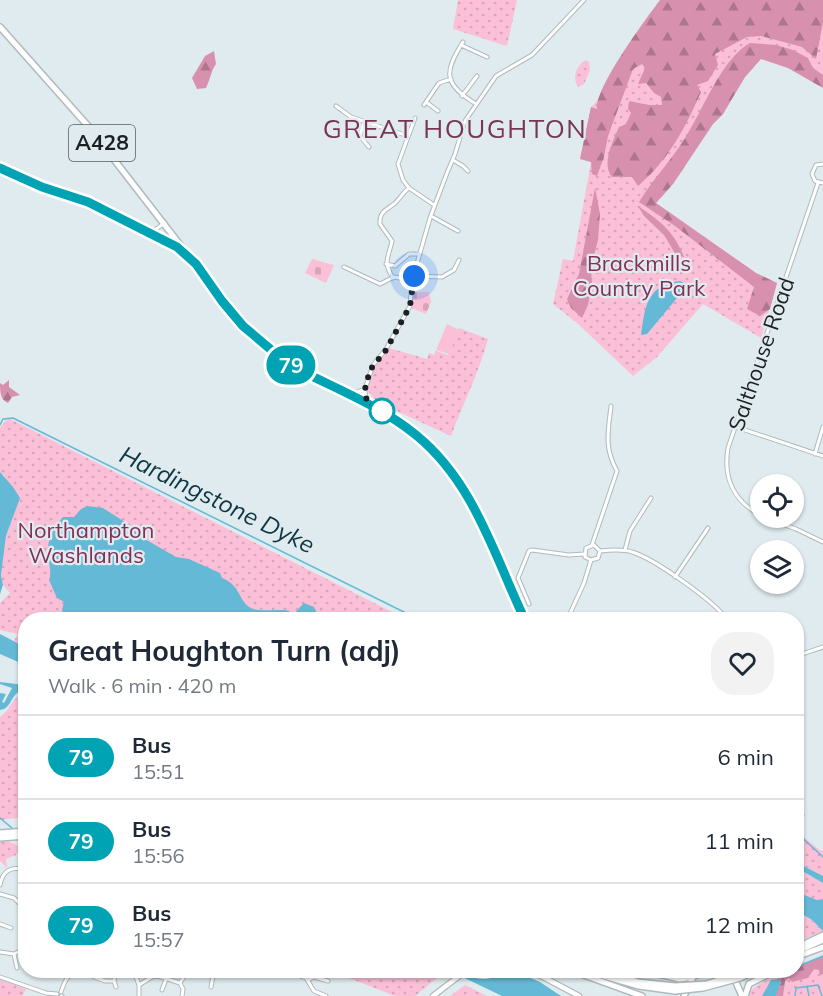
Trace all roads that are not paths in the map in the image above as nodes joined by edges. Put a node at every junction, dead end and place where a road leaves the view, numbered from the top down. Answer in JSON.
{"nodes":[{"id":1,"x":584,"y":0,"type":"edge"},
{"id":2,"x":0,"y":27,"type":"edge"},
{"id":3,"x":487,"y":57,"type":"dead end"},
{"id":4,"x":477,"y":76,"type":"dead end"},
{"id":5,"x":451,"y":79,"type":"junction"},
{"id":6,"x":462,"y":96,"type":"junction"},
{"id":7,"x":476,"y":104,"type":"junction"},
{"id":8,"x":336,"y":106,"type":"dead end"},
{"id":9,"x":438,"y":111,"type":"dead end"},
{"id":10,"x":415,"y":118,"type":"dead end"},
{"id":11,"x":364,"y":121,"type":"junction"},
{"id":12,"x":408,"y":136,"type":"junction"},
{"id":13,"x":369,"y":147,"type":"dead end"},
{"id":14,"x":453,"y":160,"type":"junction"},
{"id":15,"x":823,"y":164,"type":"edge"},
{"id":16,"x":0,"y":168,"type":"edge"},
{"id":17,"x":467,"y":168,"type":"dead end"},
{"id":18,"x":821,"y":183,"type":"edge"},
{"id":19,"x":409,"y":188,"type":"junction"},
{"id":20,"x":434,"y":205,"type":"junction"},
{"id":21,"x":430,"y":217,"type":"junction"},
{"id":22,"x":165,"y":223,"type":"junction"},
{"id":23,"x":458,"y":231,"type":"dead end"},
{"id":24,"x":149,"y":234,"type":"junction"},
{"id":25,"x":420,"y":254,"type":"junction"},
{"id":26,"x":459,"y":260,"type":"dead end"},
{"id":27,"x":196,"y":264,"type":"junction"},
{"id":28,"x":386,"y":264,"type":"junction"},
{"id":29,"x":344,"y":267,"type":"dead end"},
{"id":30,"x":414,"y":276,"type":"junction"},
{"id":31,"x":393,"y":278,"type":"junction"},
{"id":32,"x":412,"y":281,"type":"junction"},
{"id":33,"x":365,"y":389,"type":"junction"},
{"id":34,"x":350,"y":394,"type":"junction"},
{"id":35,"x":364,"y":401,"type":"junction"},
{"id":36,"x":611,"y":406,"type":"dead end"},
{"id":37,"x":736,"y":427,"type":"junction"},
{"id":38,"x":823,"y":427,"type":"edge"},
{"id":39,"x":815,"y":454,"type":"junction"},
{"id":40,"x":823,"y":456,"type":"edge"},
{"id":41,"x":651,"y":498,"type":"dead end"},
{"id":42,"x":750,"y":508,"type":"edge"},
{"id":43,"x":708,"y":528,"type":"dead end"},
{"id":44,"x":793,"y":528,"type":"edge"},
{"id":45,"x":823,"y":542,"type":"edge"},
{"id":46,"x":592,"y":545,"type":"junction"},
{"id":47,"x":625,"y":550,"type":"junction"},
{"id":48,"x":600,"y":551,"type":"junction"},
{"id":49,"x":584,"y":554,"type":"junction"},
{"id":50,"x":591,"y":561,"type":"junction"},
{"id":51,"x":675,"y":577,"type":"junction"},
{"id":52,"x":529,"y":604,"type":"dead end"},
{"id":53,"x":521,"y":612,"type":"edge"},
{"id":54,"x":571,"y":612,"type":"edge"},
{"id":55,"x":720,"y":612,"type":"edge"},
{"id":56,"x":823,"y":647,"type":"edge"},
{"id":57,"x":804,"y":653,"type":"edge"},
{"id":58,"x":18,"y":832,"type":"edge"},
{"id":59,"x":0,"y":833,"type":"edge"},
{"id":60,"x":18,"y":837,"type":"edge"},
{"id":61,"x":0,"y":838,"type":"edge"},
{"id":62,"x":18,"y":868,"type":"edge"},
{"id":63,"x":0,"y":885,"type":"edge"},
{"id":64,"x":0,"y":894,"type":"edge"},
{"id":65,"x":18,"y":902,"type":"edge"},
{"id":66,"x":0,"y":924,"type":"edge"},
{"id":67,"x":9,"y":928,"type":"dead end"},
{"id":68,"x":820,"y":943,"type":"edge"},
{"id":69,"x":804,"y":946,"type":"edge"},
{"id":70,"x":0,"y":952,"type":"edge"},
{"id":71,"x":18,"y":952,"type":"edge"},
{"id":72,"x":14,"y":954,"type":"junction"},
{"id":73,"x":804,"y":954,"type":"edge"},
{"id":74,"x":15,"y":966,"type":"dead end"},
{"id":75,"x":0,"y":977,"type":"edge"},
{"id":76,"x":68,"y":978,"type":"edge"},
{"id":77,"x":97,"y":978,"type":"edge"},
{"id":78,"x":115,"y":978,"type":"edge"},
{"id":79,"x":136,"y":978,"type":"edge"},
{"id":80,"x":152,"y":978,"type":"edge"},
{"id":81,"x":162,"y":978,"type":"edge"},
{"id":82,"x":183,"y":978,"type":"edge"},
{"id":83,"x":213,"y":978,"type":"edge"},
{"id":84,"x":303,"y":978,"type":"edge"},
{"id":85,"x":312,"y":978,"type":"edge"},
{"id":86,"x":317,"y":978,"type":"edge"},
{"id":87,"x":456,"y":978,"type":"edge"},
{"id":88,"x":545,"y":978,"type":"edge"},
{"id":89,"x":592,"y":978,"type":"edge"},
{"id":90,"x":611,"y":978,"type":"edge"},
{"id":91,"x":625,"y":978,"type":"edge"},
{"id":92,"x":692,"y":978,"type":"edge"},
{"id":93,"x":733,"y":978,"type":"edge"},
{"id":94,"x":733,"y":978,"type":"edge"},
{"id":95,"x":761,"y":978,"type":"edge"},
{"id":96,"x":166,"y":979,"type":"junction"},
{"id":97,"x":308,"y":980,"type":"junction"},
{"id":98,"x":114,"y":981,"type":"junction"},
{"id":99,"x":325,"y":981,"type":"dead end"},
{"id":100,"x":180,"y":983,"type":"junction"},
{"id":101,"x":140,"y":985,"type":"junction"},
{"id":102,"x":211,"y":987,"type":"dead end"},
{"id":103,"x":116,"y":988,"type":"dead end"},
{"id":104,"x":675,"y":989,"type":"junction"},
{"id":105,"x":162,"y":990,"type":"dead end"},
{"id":106,"x":59,"y":995,"type":"edge"},
{"id":107,"x":139,"y":996,"type":"edge"},
{"id":108,"x":182,"y":996,"type":"edge"},
{"id":109,"x":326,"y":996,"type":"edge"},
{"id":110,"x":433,"y":996,"type":"edge"},
{"id":111,"x":579,"y":996,"type":"edge"},
{"id":112,"x":642,"y":996,"type":"edge"},
{"id":113,"x":684,"y":996,"type":"edge"},
{"id":114,"x":743,"y":996,"type":"edge"}],
"edges":[{"from":1,"to":7,"type":"street"},
{"from":2,"to":22,"type":"highway","number":"A428"},
{"from":3,"to":5,"type":"street"},
{"from":4,"to":6,"type":"street"},
{"from":5,"to":6,"type":"street"},
{"from":5,"to":9,"type":"street"},
{"from":6,"to":7,"type":"street"},
{"from":7,"to":14,"type":"street"},
{"from":8,"to":11,"type":"street"},
{"from":10,"to":12,"type":"street"},
{"from":11,"to":12,"type":"street"},
{"from":11,"to":13,"type":"street"},
{"from":12,"to":19,"type":"street"},
{"from":14,"to":17,"type":"street"},
{"from":14,"to":20,"type":"street"},
{"from":15,"to":18,"type":"street","name":"Salthouse Road"},
{"from":16,"to":24,"type":"street"},
{"from":18,"to":37,"type":"street","name":"Salthouse Road"},
{"from":19,"to":20,"type":"street"},
{"from":19,"to":28,"type":"street"},
{"from":20,"to":21,"type":"street"},
{"from":21,"to":23,"type":"street"},
{"from":21,"to":25,"type":"street"},
{"from":22,"to":24,"type":"street"},
{"from":22,"to":27,"type":"highway","number":"A428"},
{"from":24,"to":27,"type":"street"},
{"from":25,"to":28,"type":"street"},
{"from":25,"to":30,"type":"street"},
{"from":26,"to":30,"type":"street"},
{"from":27,"to":34,"type":"highway","number":"A428"},
{"from":28,"to":31,"type":"street"},
{"from":29,"to":31,"type":"street"},
{"from":30,"to":32,"type":"street"},
{"from":31,"to":32,"type":"street"},
{"from":32,"to":33,"type":"street"},
{"from":33,"to":34,"type":"street"},
{"from":33,"to":35,"type":"street"},
{"from":33,"to":35,"type":"street"},
{"from":34,"to":35,"type":"highway","number":"A428"},
{"from":35,"to":53,"type":"highway","number":"A428"},
{"from":36,"to":46,"type":"street"},
{"from":37,"to":39,"type":"street"},
{"from":37,"to":42,"type":"street","name":"Salthouse Road"},
{"from":38,"to":39,"type":"street"},
{"from":39,"to":40,"type":"street"},
{"from":41,"to":47,"type":"street"},
{"from":43,"to":51,"type":"street"},
{"from":44,"to":45,"type":"street"},
{"from":46,"to":48,"type":"street"},
{"from":46,"to":49,"type":"street"},
{"from":47,"to":48,"type":"street"},
{"from":47,"to":51,"type":"street"},
{"from":48,"to":50,"type":"street"},
{"from":49,"to":50,"type":"street"},
{"from":49,"to":52,"type":"street"},
{"from":50,"to":54,"type":"street"},
{"from":51,"to":55,"type":"street"},
{"from":56,"to":57,"type":"street"},
{"from":58,"to":59,"type":"highway"},
{"from":60,"to":61,"type":"highway"},
{"from":62,"to":63,"type":"street"},
{"from":64,"to":65,"type":"street"},
{"from":66,"to":67,"type":"street"},
{"from":68,"to":69,"type":"highway"},
{"from":68,"to":73,"type":"highway"},
{"from":70,"to":72,"type":"street"},
{"from":71,"to":72,"type":"street"},
{"from":72,"to":74,"type":"street"},
{"from":75,"to":106,"type":"street"},
{"from":76,"to":106,"type":"street"},
{"from":77,"to":98,"type":"street"},
{"from":78,"to":98,"type":"street"},
{"from":79,"to":101,"type":"street"},
{"from":80,"to":101,"type":"street"},
{"from":81,"to":96,"type":"street"},
{"from":82,"to":100,"type":"street"},
{"from":83,"to":102,"type":"street"},
{"from":84,"to":97,"type":"street"},
{"from":85,"to":97,"type":"street"},
{"from":86,"to":99,"type":"street"},
{"from":87,"to":110,"type":"main road"},
{"from":88,"to":111,"type":"main road"},
{"from":89,"to":112,"type":"highway"},
{"from":90,"to":104,"type":"highway"},
{"from":91,"to":104,"type":"highway"},
{"from":92,"to":113,"type":"highway"},
{"from":93,"to":104,"type":"highway","bridge":true},
{"from":94,"to":114,"type":"highway"},
{"from":95,"to":114,"type":"highway"},
{"from":96,"to":100,"type":"street"},
{"from":96,"to":105,"type":"street"},
{"from":97,"to":109,"type":"street"},
{"from":98,"to":103,"type":"street"},
{"from":100,"to":108,"type":"street"},
{"from":101,"to":107,"type":"street"}]}
